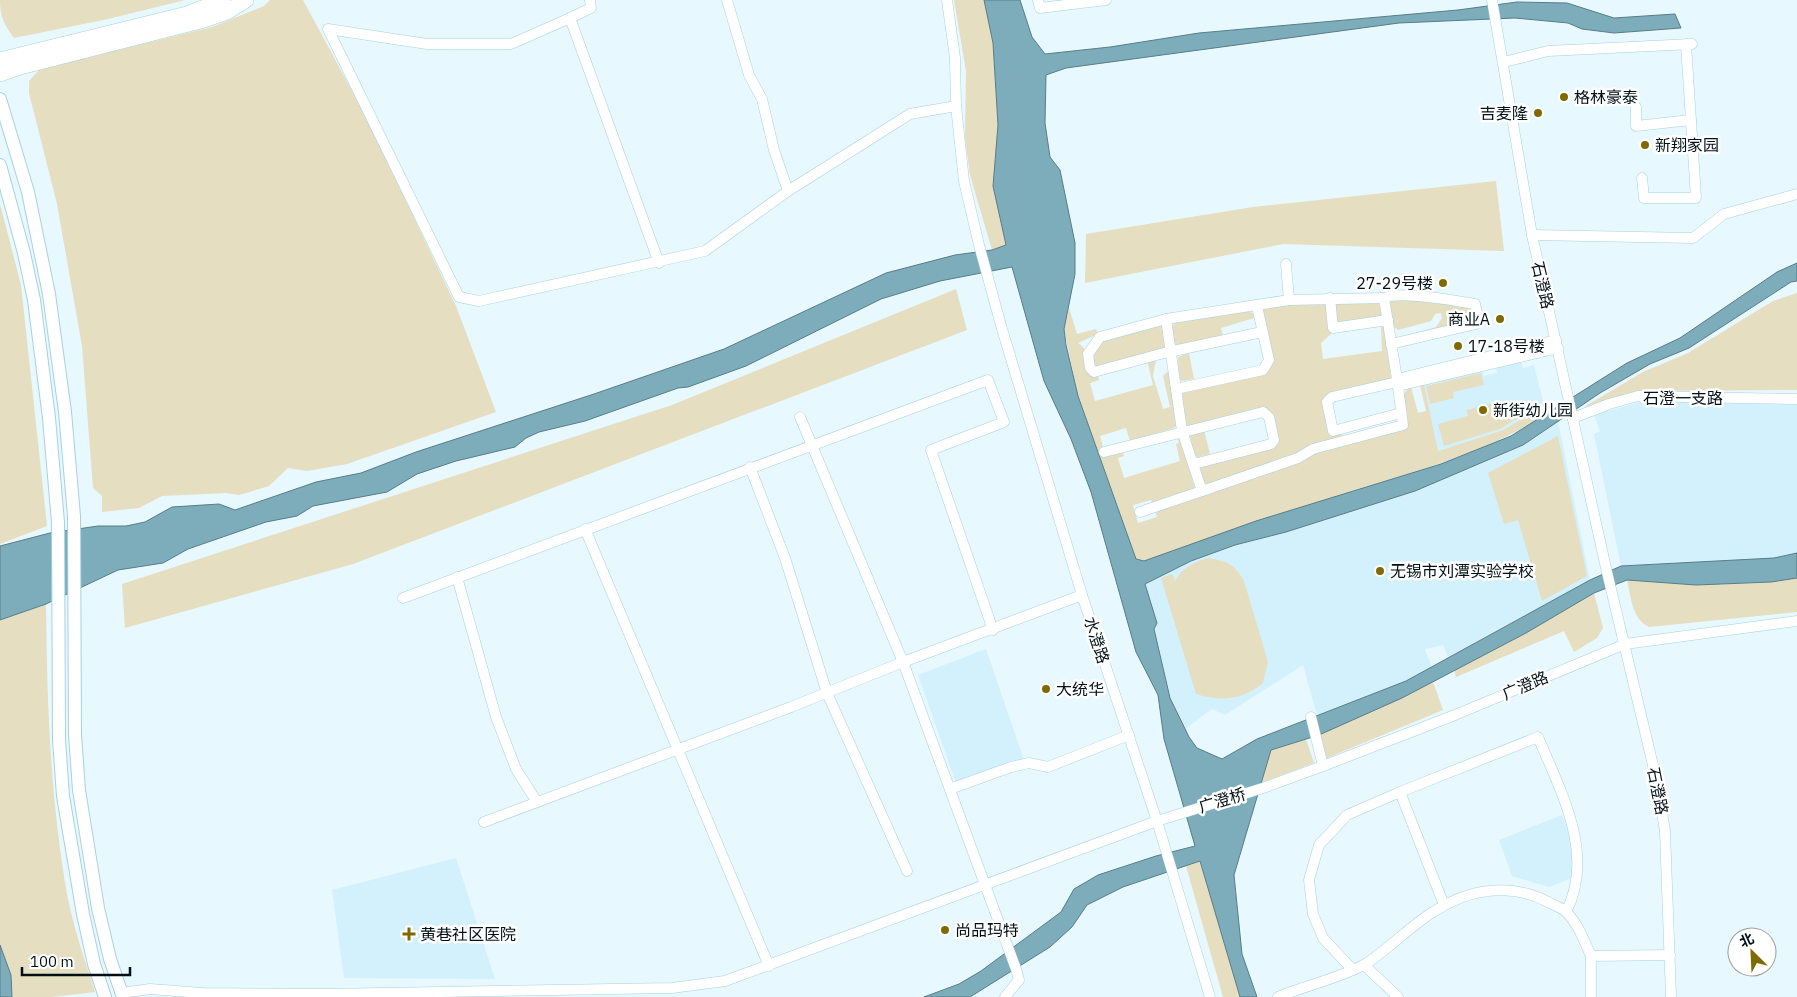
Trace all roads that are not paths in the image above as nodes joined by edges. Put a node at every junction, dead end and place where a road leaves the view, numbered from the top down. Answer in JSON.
{"nodes":[{"id":1,"x":222,"y":0,"type":"edge"},
{"id":2,"x":246,"y":0,"type":"edge"},
{"id":3,"x":590,"y":0,"type":"edge"},
{"id":4,"x":727,"y":0,"type":"edge"},
{"id":5,"x":947,"y":0,"type":"edge"},
{"id":6,"x":1038,"y":0,"type":"edge"},
{"id":7,"x":1106,"y":0,"type":"edge"},
{"id":8,"x":1492,"y":0,"type":"edge"},
{"id":9,"x":570,"y":18,"type":"junction"},
{"id":10,"x":0,"y":60,"type":"edge"},
{"id":11,"x":1504,"y":62,"type":"junction"},
{"id":12,"x":0,"y":74,"type":"edge"},
{"id":13,"x":0,"y":99,"type":"edge"},
{"id":14,"x":956,"y":106,"type":"junction"},
{"id":15,"x":1636,"y":107,"type":"dead end"},
{"id":16,"x":1691,"y":120,"type":"junction"},
{"id":17,"x":0,"y":165,"type":"edge"},
{"id":18,"x":1642,"y":178,"type":"dead end"},
{"id":19,"x":788,"y":191,"type":"junction"},
{"id":20,"x":1797,"y":194,"type":"edge"},
{"id":21,"x":1532,"y":234,"type":"junction"},
{"id":22,"x":659,"y":263,"type":"junction"},
{"id":23,"x":1286,"y":264,"type":"dead end"},
{"id":24,"x":1330,"y":298,"type":"junction"},
{"id":25,"x":1384,"y":298,"type":"junction"},
{"id":26,"x":1289,"y":300,"type":"junction"},
{"id":27,"x":1257,"y":306,"type":"dead end"},
{"id":28,"x":1166,"y":319,"type":"junction"},
{"id":29,"x":1388,"y":320,"type":"junction"},
{"id":30,"x":1262,"y":332,"type":"junction"},
{"id":31,"x":1391,"y":344,"type":"junction"},
{"id":32,"x":1557,"y":344,"type":"junction"},
{"id":33,"x":1170,"y":352,"type":"junction"},
{"id":34,"x":1397,"y":383,"type":"junction"},
{"id":35,"x":1176,"y":389,"type":"junction"},
{"id":36,"x":1797,"y":399,"type":"edge"},
{"id":37,"x":1402,"y":414,"type":"junction"},
{"id":38,"x":800,"y":417,"type":"dead end"},
{"id":39,"x":1573,"y":418,"type":"junction"},
{"id":40,"x":1346,"y":428,"type":"junction"},
{"id":41,"x":1182,"y":431,"type":"junction"},
{"id":42,"x":1348,"y":440,"type":"junction"},
{"id":43,"x":811,"y":444,"type":"junction"},
{"id":44,"x":1104,"y":452,"type":"dead end"},
{"id":45,"x":1194,"y":464,"type":"junction"},
{"id":46,"x":750,"y":467,"type":"junction"},
{"id":47,"x":1202,"y":491,"type":"junction"},
{"id":48,"x":1140,"y":512,"type":"dead end"},
{"id":49,"x":585,"y":529,"type":"junction"},
{"id":50,"x":457,"y":578,"type":"junction"},
{"id":51,"x":1082,"y":594,"type":"junction"},
{"id":52,"x":403,"y":598,"type":"dead end"},
{"id":53,"x":1797,"y":621,"type":"edge"},
{"id":54,"x":994,"y":630,"type":"junction"},
{"id":55,"x":59,"y":638,"type":"junction"},
{"id":56,"x":74,"y":642,"type":"junction"},
{"id":57,"x":1625,"y":644,"type":"junction"},
{"id":58,"x":903,"y":662,"type":"junction"},
{"id":59,"x":59,"y":688,"type":"junction"},
{"id":60,"x":74,"y":688,"type":"junction"},
{"id":61,"x":827,"y":694,"type":"junction"},
{"id":62,"x":1311,"y":717,"type":"dead end"},
{"id":63,"x":1129,"y":735,"type":"junction"},
{"id":64,"x":678,"y":748,"type":"junction"},
{"id":65,"x":1323,"y":766,"type":"junction"},
{"id":66,"x":1263,"y":788,"type":"joint"},
{"id":67,"x":950,"y":789,"type":"junction"},
{"id":68,"x":1400,"y":792,"type":"junction"},
{"id":69,"x":537,"y":802,"type":"junction"},
{"id":70,"x":1158,"y":821,"type":"junction"},
{"id":71,"x":484,"y":822,"type":"dead end"},
{"id":72,"x":907,"y":871,"type":"dead end"},
{"id":73,"x":985,"y":884,"type":"junction"},
{"id":74,"x":1444,"y":905,"type":"junction"},
{"id":75,"x":1566,"y":912,"type":"junction"},
{"id":76,"x":1670,"y":955,"type":"junction"},
{"id":77,"x":1590,"y":956,"type":"junction"},
{"id":78,"x":1364,"y":964,"type":"junction"},
{"id":79,"x":769,"y":966,"type":"junction"},
{"id":80,"x":1352,"y":969,"type":"junction"},
{"id":81,"x":122,"y":995,"type":"edge"},
{"id":82,"x":105,"y":997,"type":"edge"},
{"id":83,"x":1005,"y":997,"type":"edge"},
{"id":84,"x":1210,"y":997,"type":"edge"},
{"id":85,"x":1278,"y":997,"type":"edge"},
{"id":86,"x":1398,"y":997,"type":"edge"},
{"id":87,"x":1591,"y":997,"type":"edge"},
{"id":88,"x":1671,"y":997,"type":"edge"}],
"edges":[{"from":1,"to":10,"type":"highway"},
{"from":2,"to":12,"type":"highway"},
{"from":3,"to":9,"type":"street"},
{"from":4,"to":19,"type":"street"},
{"from":5,"to":14,"type":"street","name":"水澄路"},
{"from":6,"to":7,"type":"street"},
{"from":8,"to":11,"type":"street","name":"石澄路"},
{"from":9,"to":22,"type":"street"},
{"from":9,"to":22,"type":"street"},
{"from":11,"to":16,"type":"street"},
{"from":11,"to":21,"type":"street","name":"石澄路"},
{"from":13,"to":56,"type":"main road"},
{"from":14,"to":19,"type":"street"},
{"from":14,"to":51,"type":"street","name":"水澄路"},
{"from":15,"to":16,"type":"street"},
{"from":16,"to":18,"type":"street"},
{"from":17,"to":55,"type":"main road"},
{"from":19,"to":22,"type":"street"},
{"from":20,"to":21,"type":"street"},
{"from":21,"to":32,"type":"street","name":"石澄路"},
{"from":23,"to":26,"type":"street"},
{"from":24,"to":25,"type":"street"},
{"from":24,"to":26,"type":"street"},
{"from":24,"to":29,"type":"street"},
{"from":25,"to":29,"type":"street"},
{"from":25,"to":31,"type":"street"},
{"from":26,"to":28,"type":"street"},
{"from":27,"to":30,"type":"street"},
{"from":28,"to":33,"type":"street"},
{"from":28,"to":33,"type":"street"},
{"from":29,"to":31,"type":"street"},
{"from":30,"to":33,"type":"street"},
{"from":30,"to":35,"type":"street"},
{"from":31,"to":34,"type":"street"},
{"from":32,"to":34,"type":"street"},
{"from":32,"to":39,"type":"street","name":"石澄路"},
{"from":33,"to":35,"type":"street"},
{"from":34,"to":37,"type":"street"},
{"from":34,"to":40,"type":"street"},
{"from":35,"to":41,"type":"street"},
{"from":36,"to":39,"type":"street","name":"石澄一支路"},
{"from":37,"to":40,"type":"street"},
{"from":37,"to":42,"type":"street"},
{"from":38,"to":43,"type":"street"},
{"from":39,"to":57,"type":"street","name":"石澄路"},
{"from":40,"to":42,"type":"street"},
{"from":41,"to":44,"type":"street"},
{"from":41,"to":45,"type":"street"},
{"from":41,"to":45,"type":"street"},
{"from":42,"to":47,"type":"street"},
{"from":43,"to":46,"type":"street"},
{"from":43,"to":54,"type":"street"},
{"from":43,"to":58,"type":"street"},
{"from":45,"to":47,"type":"street"},
{"from":46,"to":49,"type":"street"},
{"from":46,"to":61,"type":"street"},
{"from":47,"to":48,"type":"street"},
{"from":49,"to":50,"type":"street"},
{"from":49,"to":64,"type":"street"},
{"from":50,"to":52,"type":"street"},
{"from":50,"to":69,"type":"street"},
{"from":51,"to":54,"type":"street"},
{"from":51,"to":63,"type":"street","name":"水澄路"},
{"from":53,"to":57,"type":"street","name":"广澄路"},
{"from":54,"to":58,"type":"street"},
{"from":55,"to":56,"type":"main road"},
{"from":55,"to":59,"type":"main road"},
{"from":56,"to":60,"type":"main road"},
{"from":57,"to":65,"type":"street","name":"广澄路"},
{"from":57,"to":76,"type":"street","name":"石澄路"},
{"from":58,"to":61,"type":"street"},
{"from":58,"to":67,"type":"street"},
{"from":59,"to":60,"type":"main road"},
{"from":59,"to":82,"type":"main road"},
{"from":60,"to":81,"type":"main road"},
{"from":61,"to":64,"type":"street"},
{"from":61,"to":72,"type":"street"},
{"from":62,"to":65,"type":"street"},
{"from":63,"to":67,"type":"street"},
{"from":63,"to":70,"type":"street","name":"水澄路"},
{"from":64,"to":69,"type":"street"},
{"from":64,"to":79,"type":"street"},
{"from":65,"to":66,"type":"street","name":"广澄路"},
{"from":66,"to":70,"type":"street","name":"广澄桥"},
{"from":67,"to":73,"type":"street"},
{"from":68,"to":74,"type":"street"},
{"from":68,"to":75,"type":"street"},
{"from":68,"to":80,"type":"street"},
{"from":69,"to":71,"type":"street"},
{"from":70,"to":73,"type":"street","name":"广澄桥"},
{"from":70,"to":84,"type":"street","name":"水澄路"},
{"from":73,"to":79,"type":"street","name":"广澄桥"},
{"from":73,"to":83,"type":"street"},
{"from":74,"to":75,"type":"street"},
{"from":74,"to":78,"type":"street"},
{"from":75,"to":77,"type":"street"},
{"from":76,"to":77,"type":"street"},
{"from":76,"to":88,"type":"street","name":"石澄路"},
{"from":77,"to":87,"type":"street"},
{"from":78,"to":80,"type":"street"},
{"from":78,"to":86,"type":"street"},
{"from":79,"to":81,"type":"street","name":"广澄桥"},
{"from":80,"to":85,"type":"street"}]}
